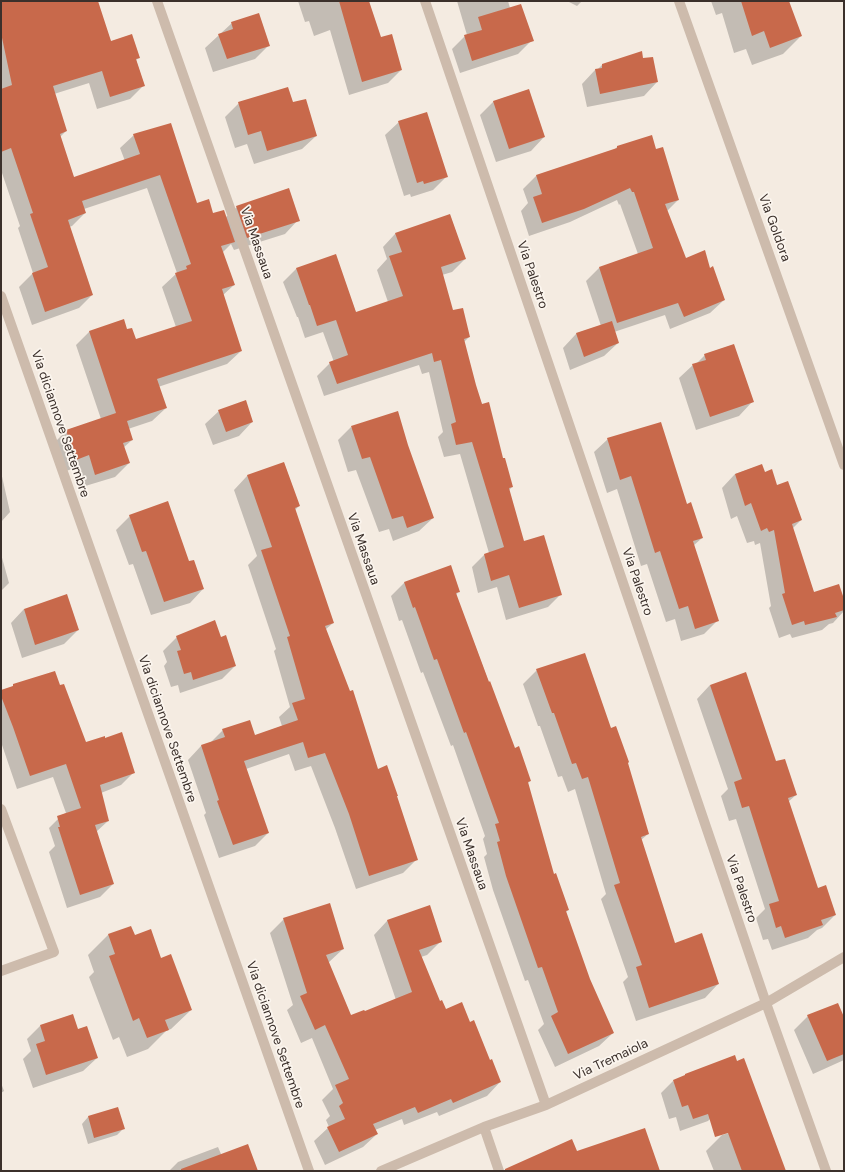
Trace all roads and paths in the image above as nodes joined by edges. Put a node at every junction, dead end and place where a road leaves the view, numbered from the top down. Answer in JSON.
{"nodes":[{"id":1,"x":157,"y":1,"type":"edge"},
{"id":2,"x":425,"y":1,"type":"edge"},
{"id":3,"x":679,"y":1,"type":"edge"},
{"id":4,"x":1,"y":296,"type":"edge"},
{"id":5,"x":844,"y":465,"type":"edge"},
{"id":6,"x":1,"y":809,"type":"edge"},
{"id":7,"x":844,"y":957,"type":"edge"},
{"id":8,"x":1,"y":971,"type":"edge"},
{"id":9,"x":766,"y":1004,"type":"junction"},
{"id":10,"x":546,"y":1105,"type":"junction"},
{"id":11,"x":484,"y":1127,"type":"junction"},
{"id":12,"x":309,"y":1171,"type":"edge"},
{"id":13,"x":381,"y":1171,"type":"edge"},
{"id":14,"x":499,"y":1171,"type":"edge"},
{"id":15,"x":826,"y":1171,"type":"edge"}],
"edges":[{"from":1,"to":10,"type":"street","name":"Via Massaua"},
{"from":2,"to":9,"type":"street","name":"Via Palestro"},
{"from":3,"to":5,"type":"street","name":"Via Goldora"},
{"from":4,"to":12,"type":"street","name":"Via diciannove Settembre"},
{"from":6,"to":8,"type":"street"},
{"from":7,"to":9,"type":"street","name":"Via Tremaiola"},
{"from":9,"to":10,"type":"street","name":"Via Tremaiola"},
{"from":9,"to":15,"type":"street","name":"Via Palestro"},
{"from":10,"to":11,"type":"street","name":"Via Tremaiola"},
{"from":11,"to":13,"type":"street","name":"Via Tremaiola"},
{"from":11,"to":14,"type":"street"}]}
